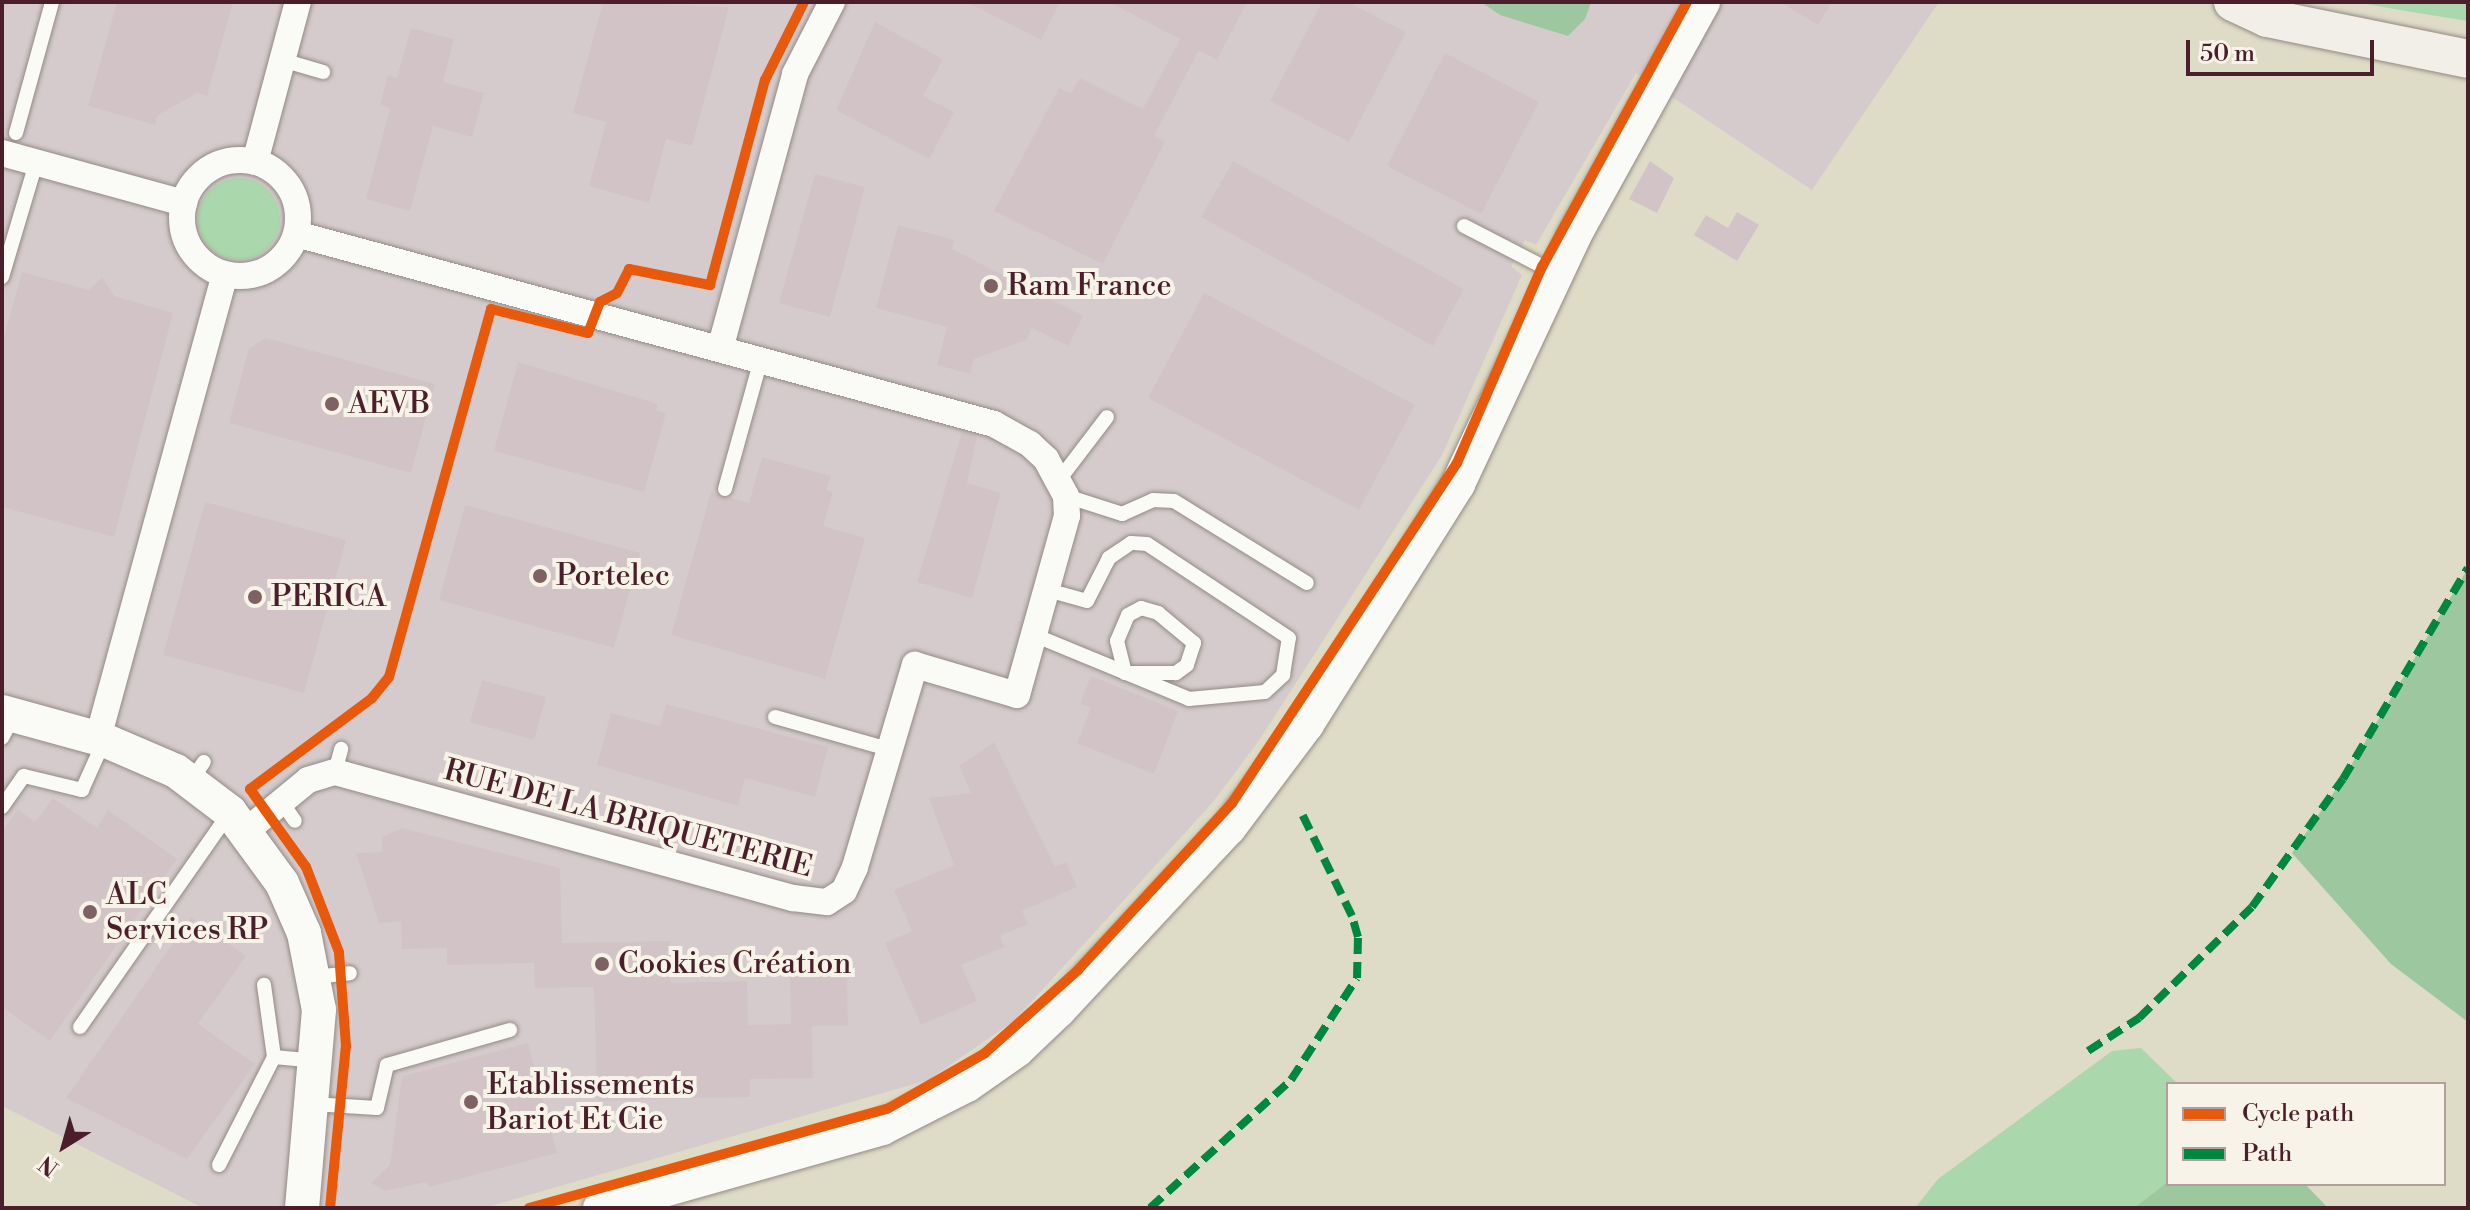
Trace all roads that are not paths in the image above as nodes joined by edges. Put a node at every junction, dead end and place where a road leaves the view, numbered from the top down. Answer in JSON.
{"nodes":[{"id":1,"x":52,"y":2,"type":"edge"},
{"id":2,"x":298,"y":2,"type":"edge"},
{"id":3,"x":832,"y":2,"type":"edge"},
{"id":4,"x":1703,"y":2,"type":"edge"},
{"id":5,"x":2233,"y":2,"type":"edge"},
{"id":6,"x":2291,"y":2,"type":"edge"},
{"id":7,"x":2468,"y":38,"type":"edge"},
{"id":8,"x":2468,"y":59,"type":"edge"},
{"id":9,"x":282,"y":60,"type":"junction"},
{"id":10,"x":323,"y":72,"type":"dead end"},
{"id":11,"x":9,"y":143,"type":"edge"},
{"id":12,"x":255,"y":162,"type":"junction"},
{"id":13,"x":36,"y":163,"type":"junction"},
{"id":14,"x":184,"y":203,"type":"junction"},
{"id":15,"x":1464,"y":226,"type":"dead end"},
{"id":16,"x":296,"y":234,"type":"junction"},
{"id":17,"x":1555,"y":273,"type":"junction"},
{"id":18,"x":225,"y":275,"type":"junction"},
{"id":19,"x":2,"y":277,"type":"edge"},
{"id":20,"x":720,"y":349,"type":"junction"},
{"id":21,"x":761,"y":359,"type":"junction"},
{"id":22,"x":1107,"y":417,"type":"dead end"},
{"id":23,"x":1062,"y":488,"type":"junction"},
{"id":24,"x":725,"y":489,"type":"dead end"},
{"id":25,"x":1307,"y":583,"type":"dead end"},
{"id":26,"x":1047,"y":590,"type":"junction"},
{"id":27,"x":1034,"y":635,"type":"junction"},
{"id":28,"x":1125,"y":673,"type":"junction"},
{"id":29,"x":775,"y":717,"type":"dead end"},
{"id":30,"x":6,"y":721,"type":"edge"},
{"id":31,"x":101,"y":739,"type":"junction"},
{"id":32,"x":888,"y":749,"type":"junction"},
{"id":33,"x":2,"y":807,"type":"edge"},
{"id":34,"x":238,"y":822,"type":"junction"},
{"id":35,"x":350,"y":973,"type":"dead end"},
{"id":36,"x":314,"y":977,"type":"junction"},
{"id":37,"x":264,"y":985,"type":"dead end"},
{"id":38,"x":80,"y":1027,"type":"dead end"},
{"id":39,"x":510,"y":1030,"type":"dead end"},
{"id":40,"x":274,"y":1057,"type":"junction"},
{"id":41,"x":317,"y":1061,"type":"junction"},
{"id":42,"x":312,"y":1104,"type":"junction"},
{"id":43,"x":219,"y":1165,"type":"dead end"},
{"id":44,"x":302,"y":1208,"type":"edge"},
{"id":45,"x":600,"y":1208,"type":"edge"}],
"edges":[{"from":1,"to":11,"type":"lane"},
{"from":2,"to":9,"type":"street"},
{"from":3,"to":20,"type":"street"},
{"from":4,"to":17,"type":"street"},
{"from":5,"to":8,"type":"main road"},
{"from":6,"to":7,"type":"main road"},
{"from":9,"to":10,"type":"lane"},
{"from":9,"to":12,"type":"street"},
{"from":11,"to":13,"type":"street"},
{"from":12,"to":14,"type":"street"},
{"from":12,"to":16,"type":"street"},
{"from":13,"to":14,"type":"street"},
{"from":13,"to":19,"type":"lane"},
{"from":14,"to":18,"type":"street"},
{"from":15,"to":17,"type":"lane"},
{"from":16,"to":18,"type":"street"},
{"from":16,"to":20,"type":"street"},
{"from":17,"to":45,"type":"street"},
{"from":18,"to":31,"type":"street"},
{"from":20,"to":21,"type":"street"},
{"from":21,"to":23,"type":"street"},
{"from":21,"to":24,"type":"lane"},
{"from":22,"to":23,"type":"lane"},
{"from":23,"to":25,"type":"lane"},
{"from":23,"to":26,"type":"street","name":"RUE DE LA BRIQUETERIE"},
{"from":26,"to":27,"type":"street","name":"RUE DE LA BRIQUETERIE"},
{"from":26,"to":28,"type":"lane"},
{"from":27,"to":28,"type":"lane"},
{"from":27,"to":32,"type":"street","name":"RUE DE LA BRIQUETERIE"},
{"from":28,"to":28,"type":"lane"},
{"from":29,"to":32,"type":"lane"},
{"from":30,"to":31,"type":"street"},
{"from":31,"to":33,"type":"lane"},
{"from":31,"to":34,"type":"street"},
{"from":32,"to":34,"type":"street","name":"RUE DE LA BRIQUETERIE"},
{"from":34,"to":36,"type":"street"},
{"from":34,"to":38,"type":"lane"},
{"from":35,"to":36,"type":"lane"},
{"from":36,"to":41,"type":"street"},
{"from":37,"to":40,"type":"lane"},
{"from":39,"to":42,"type":"lane"},
{"from":40,"to":41,"type":"lane"},
{"from":40,"to":43,"type":"lane"},
{"from":41,"to":42,"type":"street"},
{"from":42,"to":44,"type":"street"}]}
